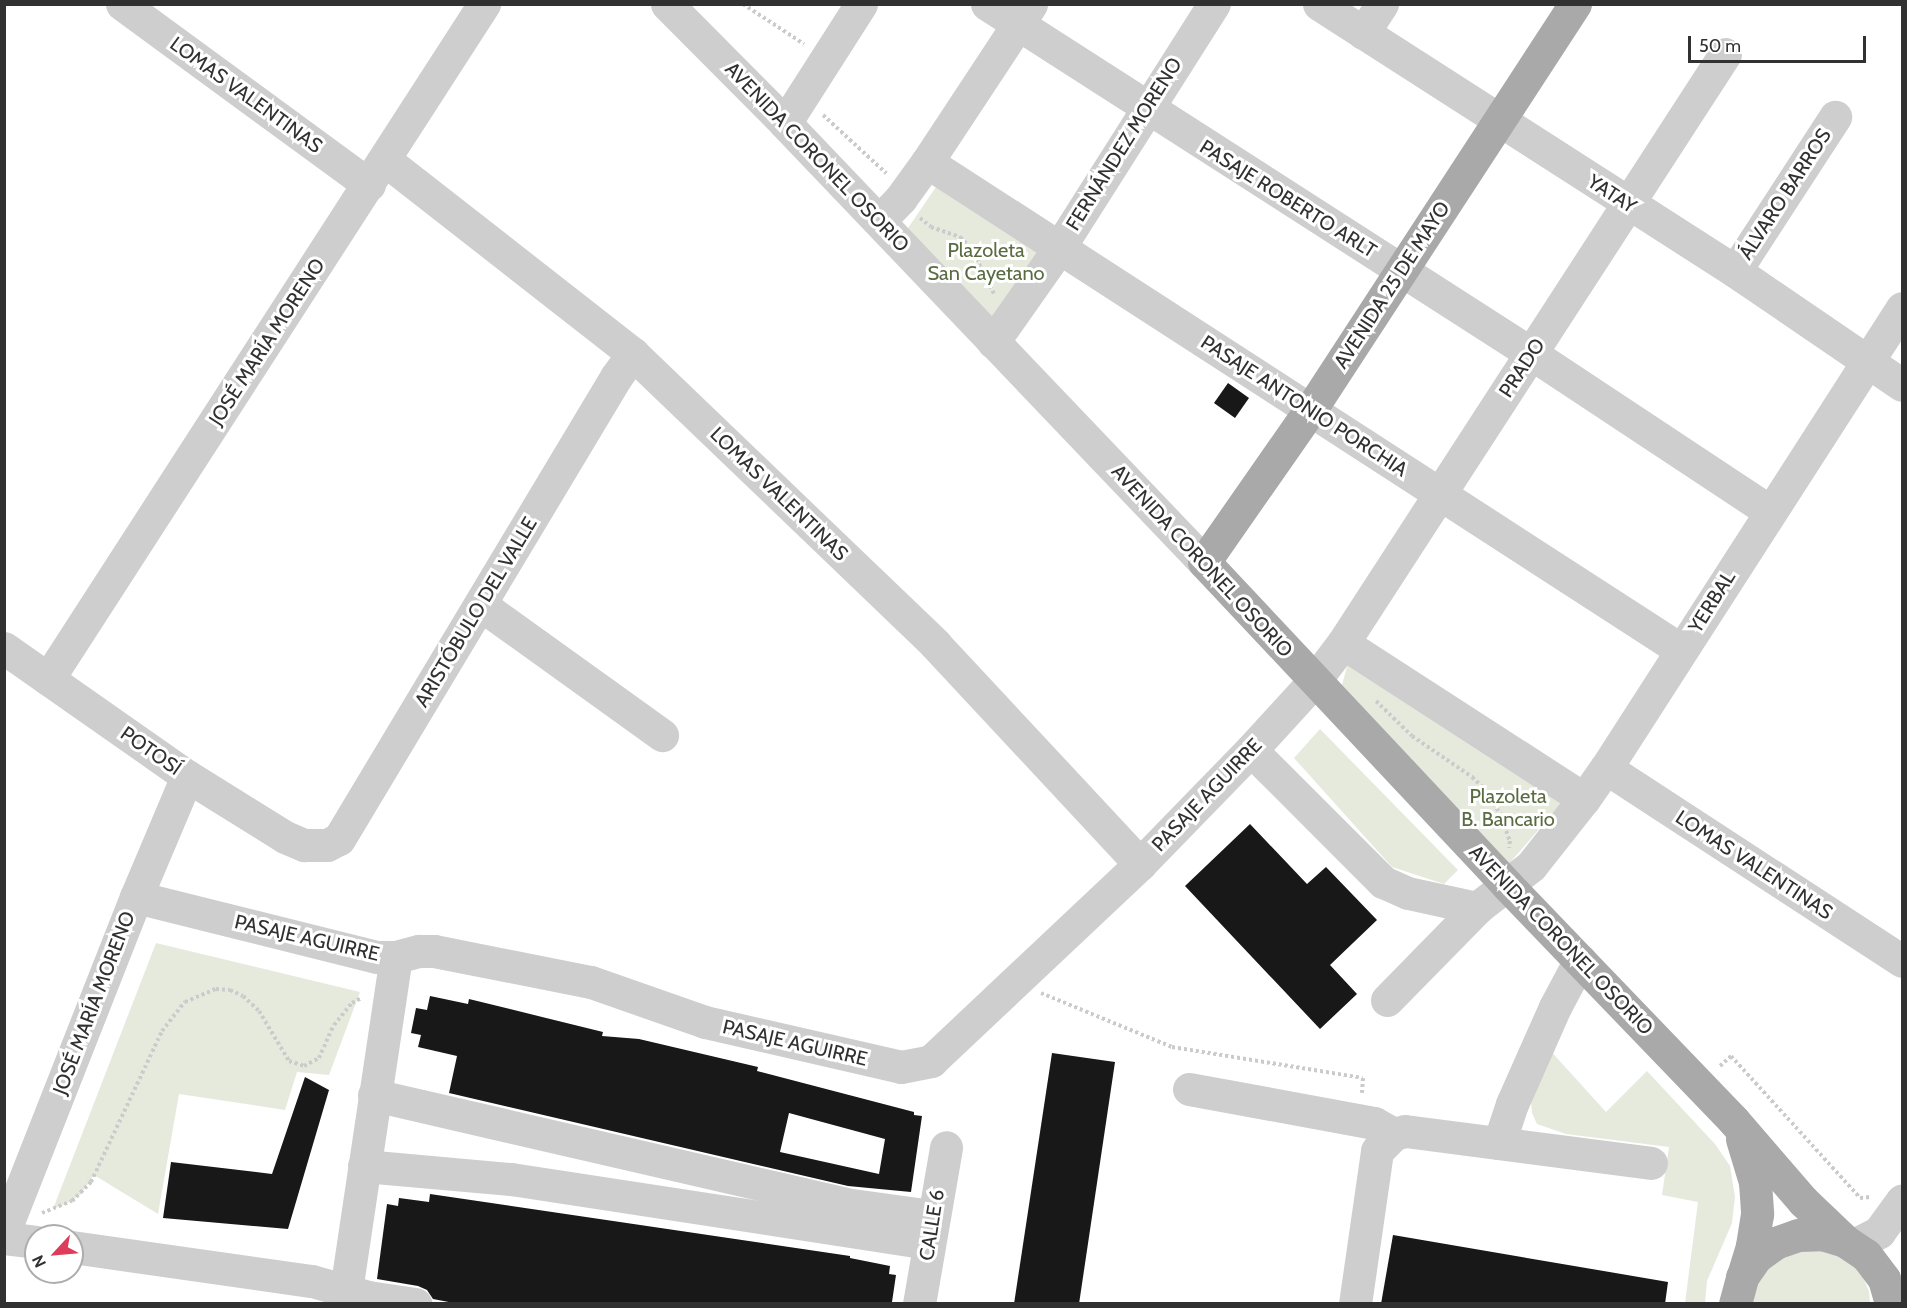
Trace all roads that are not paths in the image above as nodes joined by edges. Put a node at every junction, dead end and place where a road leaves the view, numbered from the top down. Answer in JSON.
{"nodes":[{"id":1,"x":122,"y":4,"type":"edge"},
{"id":2,"x":483,"y":4,"type":"edge"},
{"id":3,"x":667,"y":4,"type":"edge"},
{"id":4,"x":861,"y":4,"type":"edge"},
{"id":5,"x":987,"y":4,"type":"edge"},
{"id":6,"x":1214,"y":4,"type":"edge"},
{"id":7,"x":1319,"y":4,"type":"edge"},
{"id":8,"x":1382,"y":4,"type":"edge"},
{"id":9,"x":1575,"y":4,"type":"edge"},
{"id":10,"x":1024,"y":14,"type":"edge"},
{"id":11,"x":1363,"y":33,"type":"junction"},
{"id":12,"x":1725,"y":54,"type":"dead end"},
{"id":13,"x":1146,"y":109,"type":"junction"},
{"id":14,"x":1836,"y":117,"type":"dead end"},
{"id":15,"x":1499,"y":121,"type":"junction"},
{"id":16,"x":785,"y":123,"type":"junction"},
{"id":17,"x":377,"y":172,"type":"junction"},
{"id":18,"x":905,"y":190,"type":"junction"},
{"id":19,"x":1629,"y":205,"type":"junction"},
{"id":20,"x":1059,"y":248,"type":"junction"},
{"id":21,"x":1401,"y":270,"type":"junction"},
{"id":22,"x":1735,"y":271,"type":"junction"},
{"id":23,"x":1902,"y":308,"type":"edge"},
{"id":24,"x":1000,"y":334,"type":"junction"},
{"id":25,"x":633,"y":354,"type":"junction"},
{"id":26,"x":1532,"y":354,"type":"junction"},
{"id":27,"x":1867,"y":362,"type":"junction"},
{"id":28,"x":1902,"y":385,"type":"edge"},
{"id":29,"x":1310,"y":410,"type":"junction"},
{"id":30,"x":1440,"y":493,"type":"junction"},
{"id":31,"x":1769,"y":511,"type":"junction"},
{"id":32,"x":1204,"y":562,"type":"junction"},
{"id":33,"x":481,"y":605,"type":"junction"},
{"id":34,"x":1342,"y":643,"type":"junction"},
{"id":35,"x":4,"y":648,"type":"edge"},
{"id":36,"x":1682,"y":650,"type":"junction"},
{"id":37,"x":48,"y":679,"type":"junction"},
{"id":38,"x":1314,"y":680,"type":"junction"},
{"id":39,"x":662,"y":735,"type":"dead end"},
{"id":40,"x":1251,"y":750,"type":"junction"},
{"id":41,"x":1606,"y":768,"type":"junction"},
{"id":42,"x":187,"y":776,"type":"junction"},
{"id":43,"x":1584,"y":799,"type":"junction"},
{"id":44,"x":304,"y":845,"type":"joint"},
{"id":45,"x":1140,"y":864,"type":"junction"},
{"id":46,"x":1507,"y":885,"type":"junction"},
{"id":47,"x":136,"y":897,"type":"junction"},
{"id":48,"x":1477,"y":908,"type":"junction"},
{"id":49,"x":396,"y":957,"type":"junction"},
{"id":50,"x":1580,"y":960,"type":"junction"},
{"id":51,"x":1902,"y":961,"type":"edge"},
{"id":52,"x":1387,"y":1000,"type":"dead end"},
{"id":53,"x":1189,"y":1089,"type":"dead end"},
{"id":54,"x":374,"y":1095,"type":"junction"},
{"id":55,"x":1734,"y":1121,"type":"junction"},
{"id":56,"x":1394,"y":1134,"type":"junction"},
{"id":57,"x":1499,"y":1143,"type":"junction"},
{"id":58,"x":945,"y":1147,"type":"dead end"},
{"id":59,"x":1651,"y":1163,"type":"dead end"},
{"id":60,"x":364,"y":1166,"type":"junction"},
{"id":61,"x":1898,"y":1208,"type":"edge"},
{"id":62,"x":930,"y":1230,"type":"junction"},
{"id":63,"x":5,"y":1232,"type":"edge"},
{"id":64,"x":24,"y":1238,"type":"edge"},
{"id":65,"x":84,"y":1249,"type":"edge"},
{"id":66,"x":1876,"y":1273,"type":"edge"},
{"id":67,"x":1738,"y":1290,"type":"edge"},
{"id":68,"x":345,"y":1297,"type":"edge"},
{"id":69,"x":414,"y":1304,"type":"edge"},
{"id":70,"x":919,"y":1304,"type":"edge"},
{"id":71,"x":1355,"y":1304,"type":"edge"}],
"edges":[{"from":1,"to":17,"type":"street","name":"LOMAS VALENTINAS"},
{"from":2,"to":17,"type":"street","name":"JOSÉ MARÍA MORENO"},
{"from":3,"to":16,"type":"street","name":"AVENIDA CORONEL OSORIO"},
{"from":4,"to":16,"type":"street"},
{"from":5,"to":10,"type":"street","name":"PASAJE ROBERTO ARLT"},
{"from":6,"to":13,"type":"street","name":"FERNÁNDEZ MORENO"},
{"from":7,"to":11,"type":"street","name":"YATAY"},
{"from":8,"to":11,"type":"street"},
{"from":9,"to":15,"type":"main road","name":"AVENIDA 25 DE MAYO"},
{"from":10,"to":13,"type":"street","name":"PASAJE ROBERTO ARLT"},
{"from":10,"to":18,"type":"street"},
{"from":11,"to":15,"type":"street","name":"YATAY"},
{"from":12,"to":19,"type":"street","name":"PRADO"},
{"from":13,"to":20,"type":"street","name":"FERNÁNDEZ MORENO"},
{"from":13,"to":21,"type":"street","name":"PASAJE ROBERTO ARLT"},
{"from":14,"to":22,"type":"street","name":"ÁLVARO BARROS"},
{"from":15,"to":19,"type":"street","name":"YATAY"},
{"from":15,"to":21,"type":"main road","name":"AVENIDA 25 DE MAYO"},
{"from":16,"to":18,"type":"street","name":"AVENIDA CORONEL OSORIO"},
{"from":17,"to":25,"type":"street","name":"LOMAS VALENTINAS"},
{"from":17,"to":37,"type":"street","name":"JOSÉ MARÍA MORENO"},
{"from":18,"to":20,"type":"street","name":"PASAJE ANTONIO PORCHIA"},
{"from":18,"to":24,"type":"street","name":"AVENIDA CORONEL OSORIO"},
{"from":19,"to":22,"type":"street","name":"YATAY"},
{"from":19,"to":26,"type":"street","name":"PRADO"},
{"from":20,"to":24,"type":"street","name":"FERNÁNDEZ MORENO"},
{"from":20,"to":29,"type":"street","name":"PASAJE ANTONIO PORCHIA"},
{"from":21,"to":26,"type":"street","name":"PASAJE ROBERTO ARLT"},
{"from":21,"to":29,"type":"main road","name":"AVENIDA 25 DE MAYO"},
{"from":22,"to":27,"type":"street","name":"YATAY"},
{"from":23,"to":27,"type":"street","name":"YERBAL"},
{"from":24,"to":32,"type":"street","name":"AVENIDA CORONEL OSORIO"},
{"from":25,"to":33,"type":"street","name":"ARISTÓBULO DEL VALLE"},
{"from":25,"to":45,"type":"street","name":"LOMAS VALENTINAS"},
{"from":26,"to":30,"type":"street","name":"PRADO"},
{"from":26,"to":31,"type":"street","name":"PASAJE ROBERTO ARLT"},
{"from":27,"to":28,"type":"street","name":"YATAY"},
{"from":27,"to":31,"type":"street","name":"YERBAL"},
{"from":29,"to":30,"type":"street","name":"PASAJE ANTONIO PORCHIA"},
{"from":29,"to":32,"type":"main road","name":"AVENIDA 25 DE MAYO"},
{"from":30,"to":34,"type":"street","name":"PRADO"},
{"from":30,"to":36,"type":"street","name":"PASAJE ANTONIO PORCHIA"},
{"from":31,"to":36,"type":"street","name":"YERBAL"},
{"from":32,"to":38,"type":"main road","name":"AVENIDA CORONEL OSORIO"},
{"from":33,"to":39,"type":"street"},
{"from":33,"to":44,"type":"street","name":"ARISTÓBULO DEL VALLE"},
{"from":34,"to":38,"type":"street","name":"PRADO"},
{"from":34,"to":43,"type":"street"},
{"from":35,"to":37,"type":"street","name":"POTOSÍ"},
{"from":36,"to":41,"type":"street","name":"YERBAL"},
{"from":37,"to":42,"type":"street","name":"POTOSÍ"},
{"from":38,"to":40,"type":"street","name":"PASAJE AGUIRRE"},
{"from":38,"to":46,"type":"main road","name":"AVENIDA CORONEL OSORIO"},
{"from":40,"to":45,"type":"street","name":"PASAJE AGUIRRE"},
{"from":40,"to":48,"type":"street"},
{"from":41,"to":43,"type":"street","name":"YERBAL"},
{"from":41,"to":51,"type":"street","name":"LOMAS VALENTINAS"},
{"from":42,"to":44,"type":"street","name":"POTOSÍ"},
{"from":42,"to":47,"type":"street","name":"JOSÉ MARÍA MORENO"},
{"from":43,"to":46,"type":"street","name":"YERBAL"},
{"from":45,"to":49,"type":"street","name":"PASAJE AGUIRRE"},
{"from":46,"to":48,"type":"street","name":"YERBAL"},
{"from":46,"to":50,"type":"main road","name":"AVENIDA CORONEL OSORIO"},
{"from":47,"to":49,"type":"street","name":"PASAJE AGUIRRE"},
{"from":47,"to":63,"type":"street","name":"JOSÉ MARÍA MORENO"},
{"from":48,"to":52,"type":"street","name":"YERBAL"},
{"from":49,"to":54,"type":"street"},
{"from":50,"to":55,"type":"main road","name":"AVENIDA CORONEL OSORIO"},
{"from":50,"to":57,"type":"street"},
{"from":53,"to":56,"type":"street"},
{"from":54,"to":60,"type":"street"},
{"from":54,"to":62,"type":"street"},
{"from":55,"to":66,"type":"main road","name":"AVENIDA CORONEL OSORIO"},
{"from":55,"to":67,"type":"main road","name":"AVENIDA CORONEL OSORIO"},
{"from":56,"to":57,"type":"street"},
{"from":56,"to":71,"type":"street"},
{"from":57,"to":59,"type":"street"},
{"from":58,"to":62,"type":"street","name":"CALLE 6"},
{"from":60,"to":62,"type":"street"},
{"from":60,"to":68,"type":"street"},
{"from":61,"to":66,"type":"street"},
{"from":62,"to":70,"type":"street","name":"CALLE 6"},
{"from":63,"to":64,"type":"street"},
{"from":65,"to":68,"type":"street"},
{"from":66,"to":67,"type":"main road"},
{"from":68,"to":69,"type":"street"}]}
